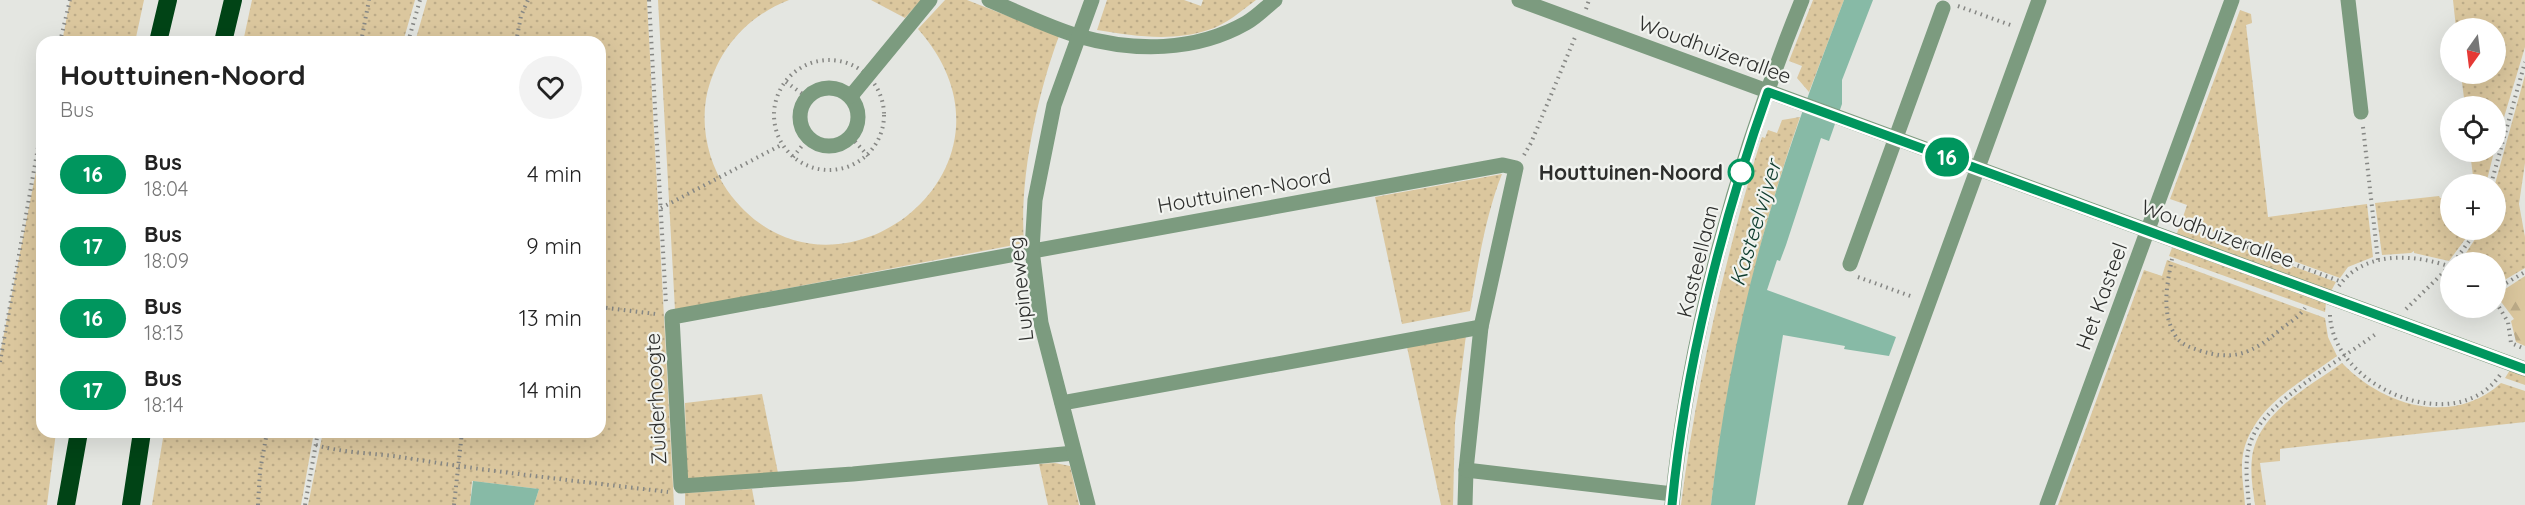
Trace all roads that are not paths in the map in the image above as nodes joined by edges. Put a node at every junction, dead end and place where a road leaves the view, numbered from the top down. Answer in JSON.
{"nodes":[{"id":1,"x":168,"y":0,"type":"edge"},
{"id":2,"x":233,"y":0,"type":"edge"},
{"id":3,"x":930,"y":0,"type":"edge"},
{"id":4,"x":988,"y":0,"type":"edge"},
{"id":5,"x":1092,"y":0,"type":"edge"},
{"id":6,"x":1275,"y":0,"type":"edge"},
{"id":7,"x":1519,"y":0,"type":"edge"},
{"id":8,"x":1802,"y":0,"type":"edge"},
{"id":9,"x":2039,"y":0,"type":"edge"},
{"id":10,"x":2232,"y":0,"type":"edge"},
{"id":11,"x":2348,"y":0,"type":"edge"},
{"id":12,"x":1943,"y":8,"type":"road end"},
{"id":13,"x":159,"y":36,"type":"edge"},
{"id":14,"x":224,"y":36,"type":"edge"},
{"id":15,"x":1078,"y":36,"type":"junction"},
{"id":16,"x":1768,"y":92,"type":"junction"},
{"id":17,"x":851,"y":96,"type":"junction"},
{"id":18,"x":2361,"y":112,"type":"road end"},
{"id":19,"x":1896,"y":138,"type":"junction"},
{"id":20,"x":1978,"y":168,"type":"junction"},
{"id":21,"x":2147,"y":230,"type":"junction"},
{"id":22,"x":1032,"y":250,"type":"junction"},
{"id":23,"x":1850,"y":264,"type":"road end"},
{"id":24,"x":1481,"y":327,"type":"junction"},
{"id":25,"x":2525,"y":369,"type":"edge"},
{"id":26,"x":1062,"y":403,"type":"junction"},
{"id":27,"x":78,"y":438,"type":"edge"},
{"id":28,"x":141,"y":438,"type":"edge"},
{"id":29,"x":1074,"y":453,"type":"junction"},
{"id":30,"x":1466,"y":470,"type":"junction"},
{"id":31,"x":1672,"y":499,"type":"edge"},
{"id":32,"x":66,"y":505,"type":"edge"},
{"id":33,"x":131,"y":505,"type":"edge"},
{"id":34,"x":1088,"y":505,"type":"edge"},
{"id":35,"x":1465,"y":505,"type":"edge"},
{"id":36,"x":1855,"y":505,"type":"edge"},
{"id":37,"x":2047,"y":505,"type":"edge"}],
"edges":[{"from":1,"to":13,"type":"highway"},
{"from":2,"to":14,"type":"highway"},
{"from":3,"to":17,"type":"street"},
{"from":4,"to":15,"type":"street"},
{"from":5,"to":15,"type":"street","name":"Lupineweg"},
{"from":6,"to":15,"type":"street"},
{"from":7,"to":16,"type":"street","name":"Woudhuizerallee"},
{"from":8,"to":16,"type":"street","name":"Kasteellaan"},
{"from":9,"to":20,"type":"street"},
{"from":10,"to":21,"type":"street","name":"Het Kasteel"},
{"from":11,"to":18,"type":"street"},
{"from":12,"to":19,"type":"street"},
{"from":15,"to":22,"type":"street","name":"Lupineweg"},
{"from":16,"to":19,"type":"street","name":"Woudhuizerallee"},
{"from":16,"to":31,"type":"street","name":"Kasteellaan"},
{"from":17,"to":17,"type":"street"},
{"from":19,"to":20,"type":"street","name":"Woudhuizerallee"},
{"from":19,"to":23,"type":"street"},
{"from":20,"to":21,"type":"street","name":"Woudhuizerallee"},
{"from":20,"to":36,"type":"street"},
{"from":21,"to":25,"type":"street","name":"Woudhuizerallee"},
{"from":21,"to":37,"type":"street","name":"Het Kasteel"},
{"from":22,"to":24,"type":"street","name":"Houttuinen-Noord"},
{"from":22,"to":26,"type":"street","name":"Lupineweg"},
{"from":22,"to":29,"type":"street","name":"Zuiderhoogte"},
{"from":24,"to":26,"type":"street"},
{"from":24,"to":30,"type":"street"},
{"from":26,"to":29,"type":"street","name":"Lupineweg"},
{"from":27,"to":32,"type":"highway"},
{"from":28,"to":33,"type":"highway"},
{"from":29,"to":34,"type":"street","name":"Lupineweg"},
{"from":30,"to":31,"type":"street"},
{"from":30,"to":35,"type":"street"}]}
